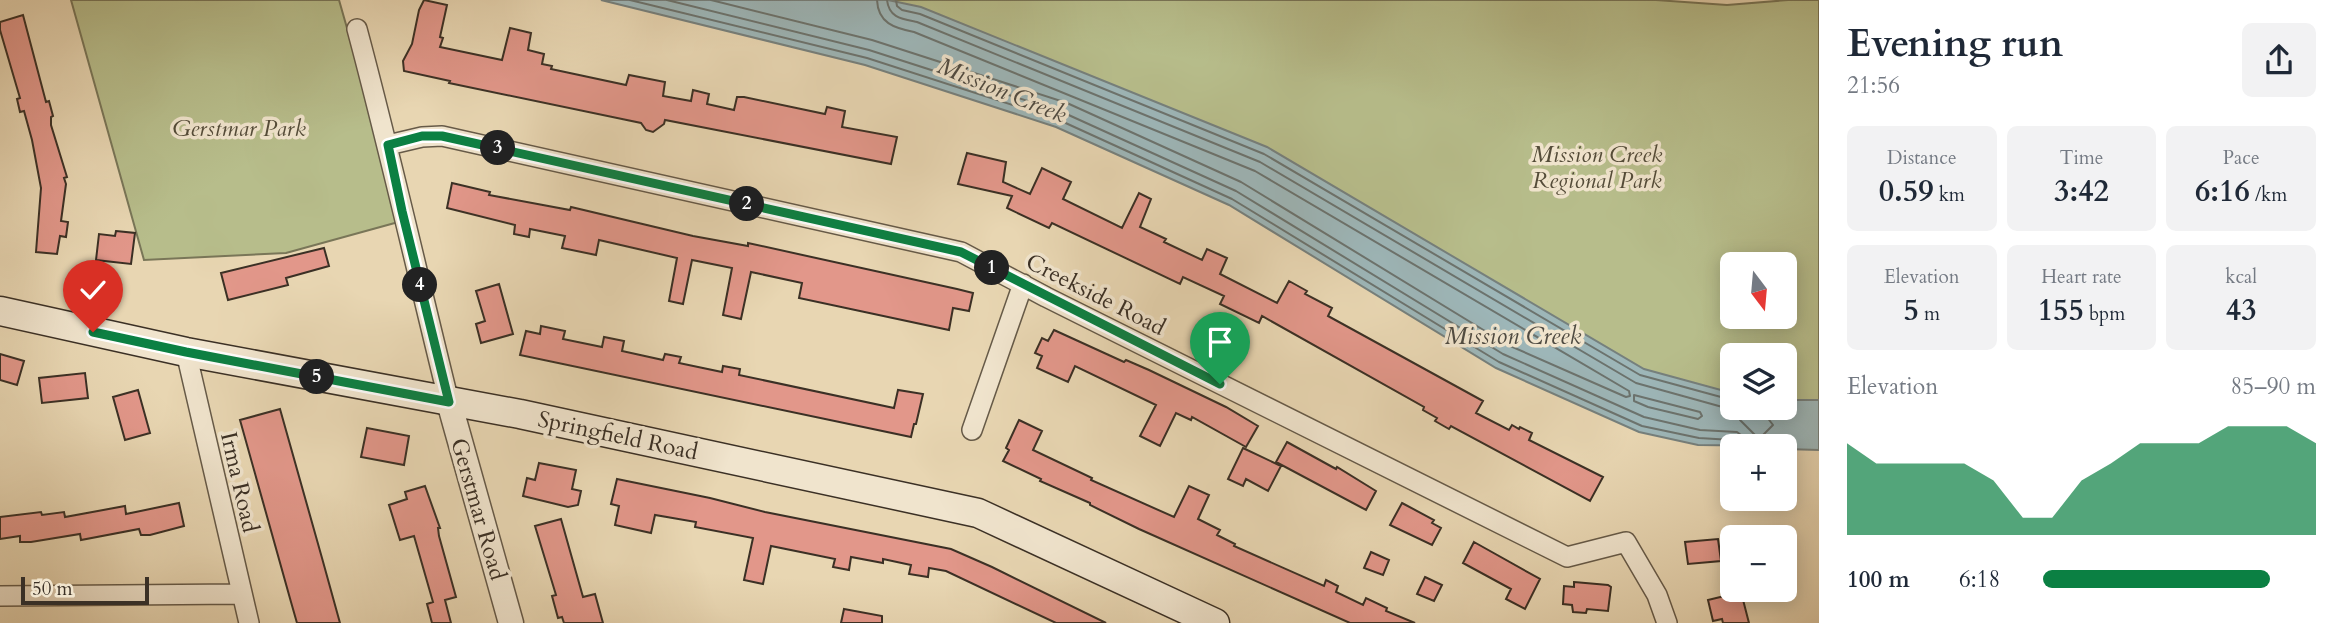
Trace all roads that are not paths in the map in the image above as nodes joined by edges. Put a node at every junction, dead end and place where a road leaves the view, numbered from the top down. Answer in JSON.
{"nodes":[{"id":1,"x":357,"y":29,"type":"dead end"},
{"id":2,"x":388,"y":145,"type":"junction"},
{"id":3,"x":1023,"y":284,"type":"junction"},
{"id":4,"x":0,"y":311,"type":"edge"},
{"id":5,"x":186,"y":352,"type":"junction"},
{"id":6,"x":449,"y":402,"type":"junction"},
{"id":7,"x":972,"y":430,"type":"dead end"},
{"id":8,"x":240,"y":594,"type":"junction"},
{"id":9,"x":0,"y":596,"type":"edge"},
{"id":10,"x":248,"y":623,"type":"edge"},
{"id":11,"x":511,"y":623,"type":"edge"},
{"id":12,"x":1215,"y":623,"type":"edge"},
{"id":13,"x":1667,"y":623,"type":"edge"}],
"edges":[{"from":1,"to":2,"type":"street","name":"Gerstmar Road"},
{"from":2,"to":3,"type":"street","name":"Creekside Road"},
{"from":2,"to":6,"type":"street","name":"Gerstmar Road"},
{"from":3,"to":7,"type":"street"},
{"from":3,"to":13,"type":"street","name":"Creekside Road"},
{"from":4,"to":5,"type":"main road","name":"Springfield Road"},
{"from":5,"to":6,"type":"main road","name":"Springfield Road"},
{"from":5,"to":8,"type":"street","name":"Irma Road"},
{"from":6,"to":11,"type":"street","name":"Gerstmar Road"},
{"from":6,"to":12,"type":"main road","name":"Springfield Road"},
{"from":8,"to":9,"type":"street"},
{"from":8,"to":10,"type":"street","name":"Irma Road"}]}
